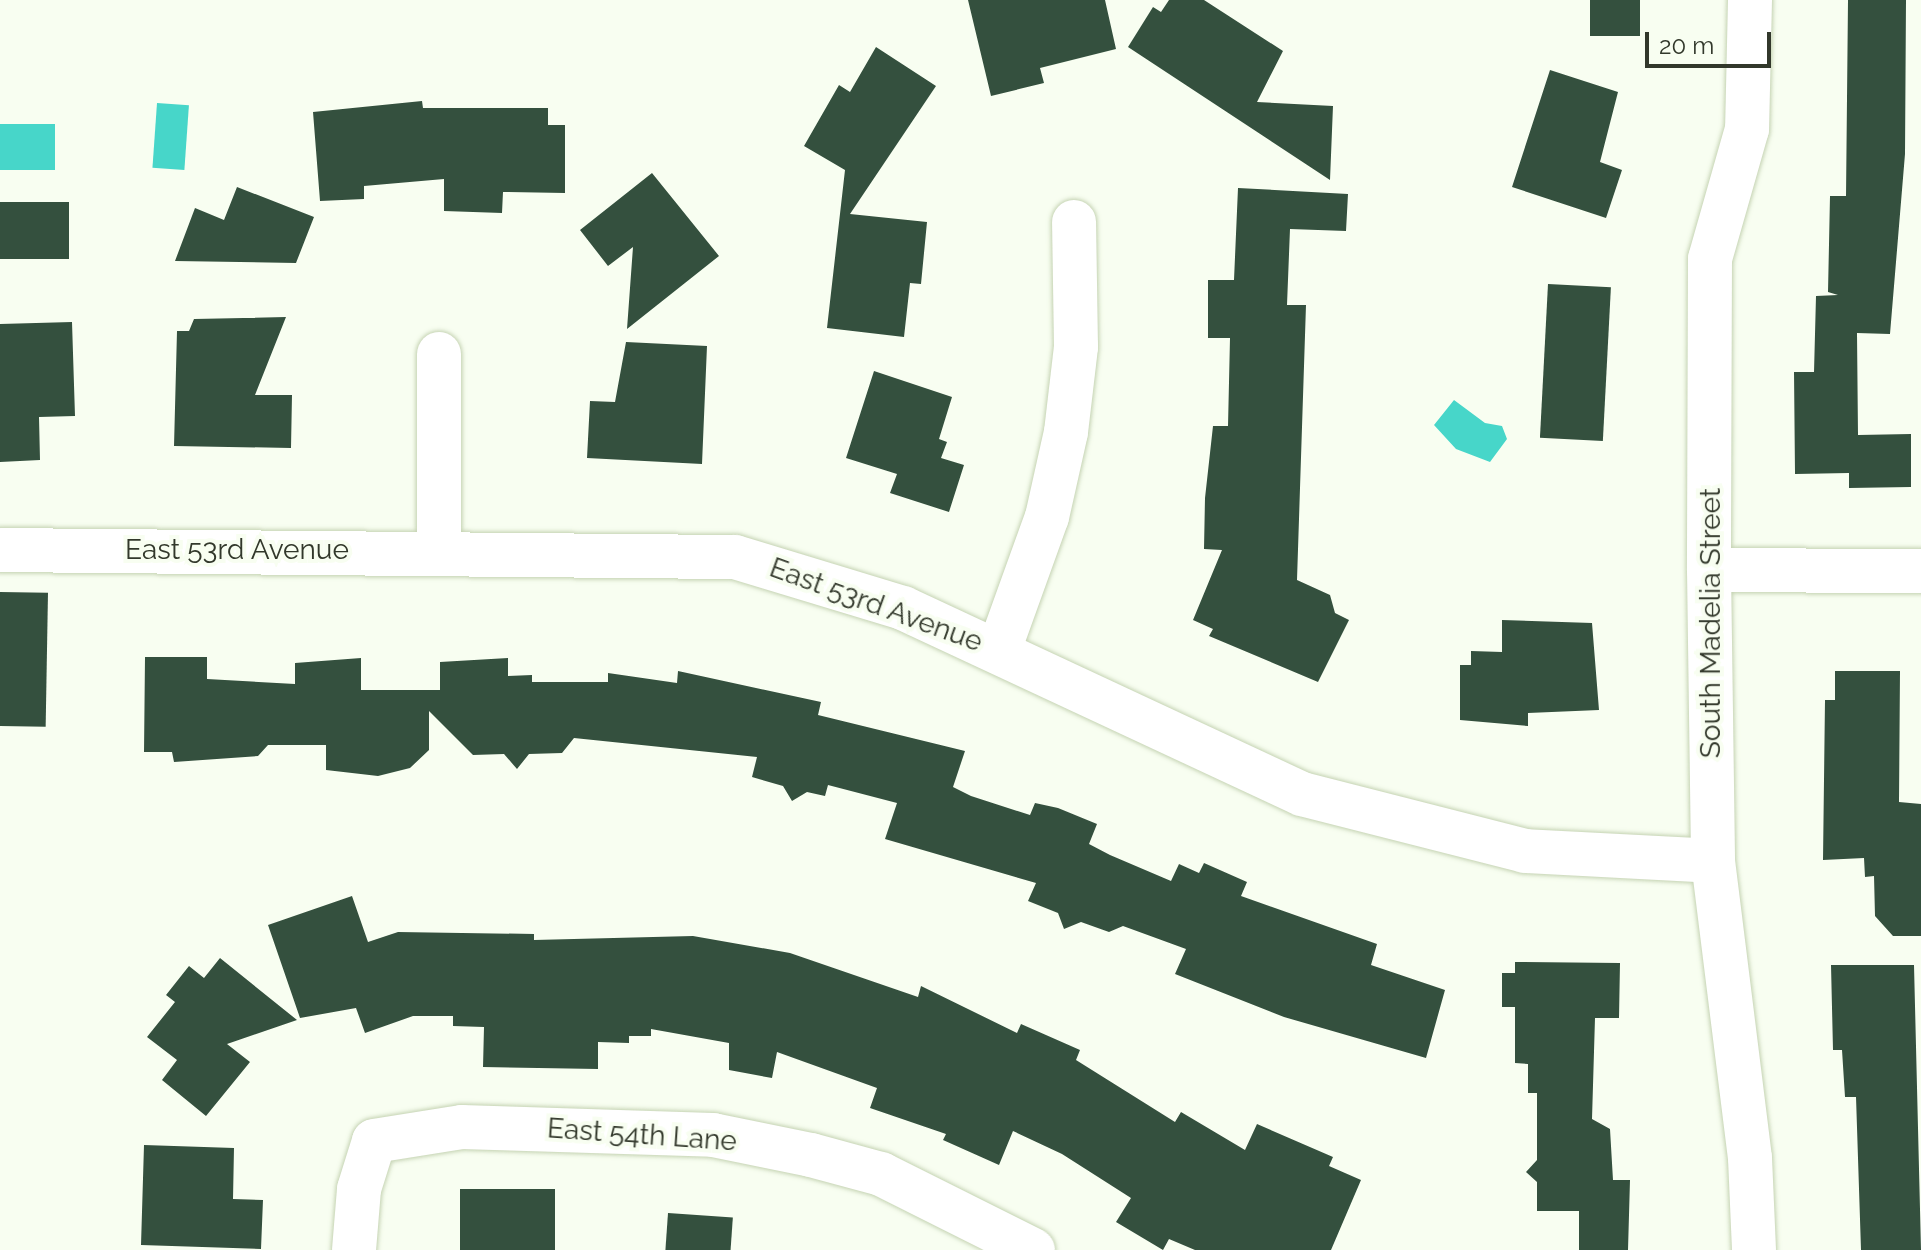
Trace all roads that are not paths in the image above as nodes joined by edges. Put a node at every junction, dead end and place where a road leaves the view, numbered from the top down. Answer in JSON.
{"nodes":[{"id":1,"x":1750,"y":0,"type":"edge"},
{"id":2,"x":1074,"y":222,"type":"dead end"},
{"id":3,"x":439,"y":354,"type":"dead end"},
{"id":4,"x":0,"y":550,"type":"edge"},
{"id":5,"x":439,"y":550,"type":"junction"},
{"id":6,"x":1709,"y":570,"type":"junction"},
{"id":7,"x":1921,"y":571,"type":"edge"},
{"id":8,"x":999,"y":650,"type":"junction"},
{"id":9,"x":1713,"y":861,"type":"junction"},
{"id":10,"x":354,"y":1250,"type":"edge"},
{"id":11,"x":1033,"y":1250,"type":"edge"},
{"id":12,"x":1754,"y":1250,"type":"edge"}],
"edges":[{"from":1,"to":6,"type":"street","name":"South Madelia Street"},
{"from":2,"to":8,"type":"street"},
{"from":3,"to":5,"type":"street"},
{"from":4,"to":5,"type":"street","name":"East 53rd Avenue"},
{"from":5,"to":8,"type":"street","name":"East 53rd Avenue"},
{"from":6,"to":7,"type":"street"},
{"from":6,"to":9,"type":"street","name":"South Madelia Street"},
{"from":8,"to":9,"type":"street","name":"East 53rd Avenue"},
{"from":9,"to":12,"type":"street","name":"South Madelia Street"},
{"from":10,"to":11,"type":"street","name":"East 54th Lane"}]}
